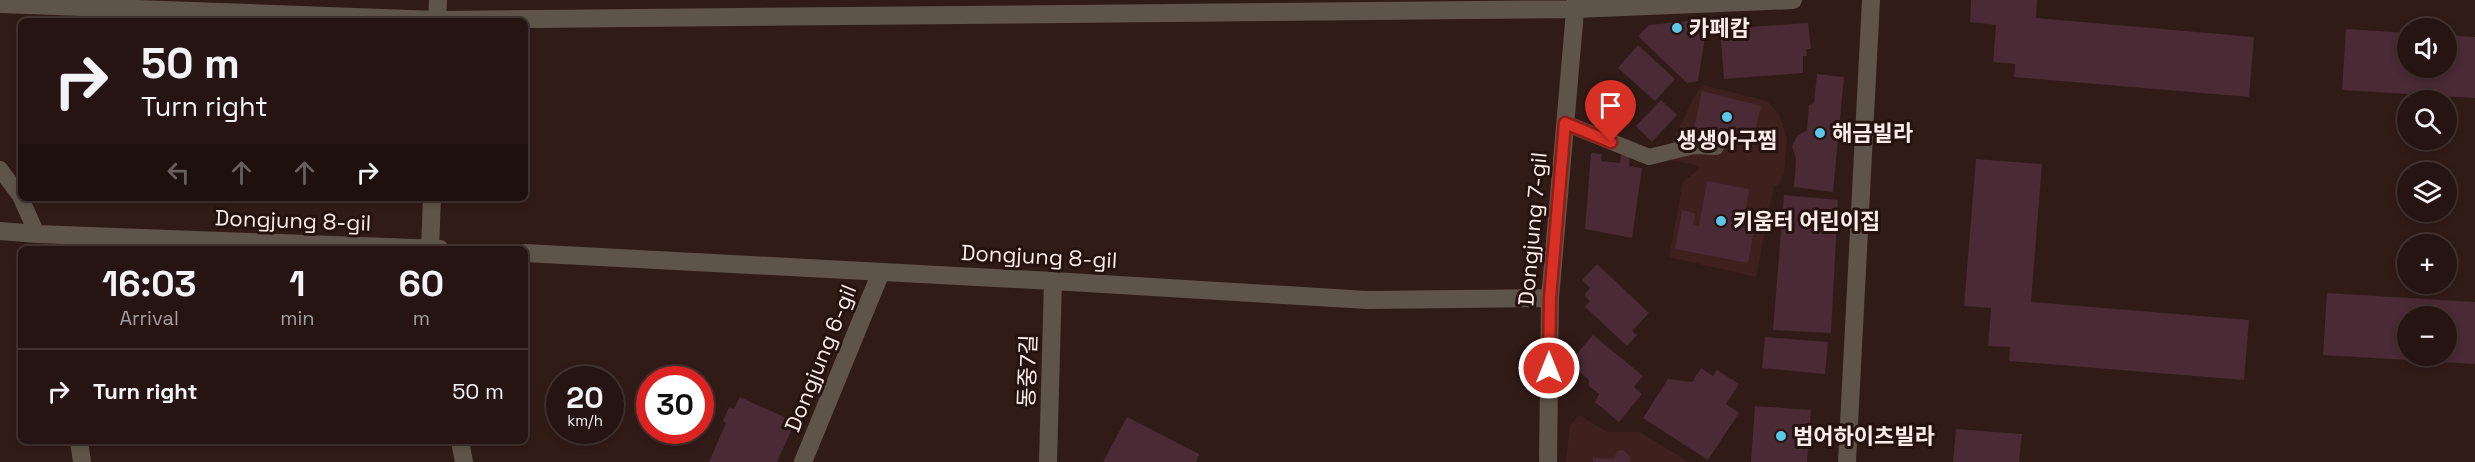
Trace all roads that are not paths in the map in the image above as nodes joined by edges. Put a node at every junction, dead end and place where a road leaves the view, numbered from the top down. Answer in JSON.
{"nodes":[{"id":1,"x":438,"y":0,"type":"edge"},
{"id":2,"x":1793,"y":0,"type":"edge"},
{"id":3,"x":1871,"y":0,"type":"edge"},
{"id":4,"x":0,"y":3,"type":"edge"},
{"id":5,"x":1576,"y":4,"type":"edge"},
{"id":6,"x":1208,"y":6,"type":"edge"},
{"id":7,"x":364,"y":18,"type":"edge"},
{"id":8,"x":437,"y":18,"type":"edge"},
{"id":9,"x":528,"y":19,"type":"edge"},
{"id":10,"x":1565,"y":123,"type":"junction"},
{"id":11,"x":1716,"y":147,"type":"dead end"},
{"id":12,"x":0,"y":169,"type":"edge"},
{"id":13,"x":18,"y":193,"type":"edge"},
{"id":14,"x":22,"y":201,"type":"edge"},
{"id":15,"x":432,"y":201,"type":"edge"},
{"id":16,"x":0,"y":231,"type":"edge"},
{"id":17,"x":38,"y":242,"type":"edge"},
{"id":18,"x":262,"y":246,"type":"edge"},
{"id":19,"x":430,"y":246,"type":"edge"},
{"id":20,"x":528,"y":254,"type":"edge"},
{"id":21,"x":881,"y":272,"type":"junction"},
{"id":22,"x":1053,"y":281,"type":"junction"},
{"id":23,"x":1550,"y":298,"type":"junction"},
{"id":24,"x":79,"y":444,"type":"edge"},
{"id":25,"x":461,"y":444,"type":"edge"},
{"id":26,"x":82,"y":462,"type":"edge"},
{"id":27,"x":464,"y":462,"type":"edge"},
{"id":28,"x":802,"y":462,"type":"edge"},
{"id":29,"x":1048,"y":462,"type":"edge"},
{"id":30,"x":1548,"y":462,"type":"edge"},
{"id":31,"x":1847,"y":462,"type":"edge"}],
"edges":[{"from":1,"to":8,"type":"street"},
{"from":2,"to":5,"type":"street"},
{"from":3,"to":31,"type":"street"},
{"from":4,"to":7,"type":"street"},
{"from":5,"to":6,"type":"street"},
{"from":5,"to":10,"type":"street","name":"Dongjung 7-gil"},
{"from":6,"to":9,"type":"street"},
{"from":10,"to":11,"type":"lane"},
{"from":10,"to":23,"type":"street","name":"Dongjung 7-gil"},
{"from":12,"to":13,"type":"lane"},
{"from":14,"to":17,"type":"lane"},
{"from":15,"to":19,"type":"street"},
{"from":16,"to":17,"type":"street","name":"Dongjung 8-gil"},
{"from":17,"to":18,"type":"street","name":"Dongjung 8-gil"},
{"from":20,"to":21,"type":"street","name":"Dongjung 8-gil"},
{"from":21,"to":22,"type":"street","name":"Dongjung 8-gil"},
{"from":21,"to":28,"type":"street","name":"Dongjung 6-gil"},
{"from":22,"to":23,"type":"street","name":"Dongjung 8-gil"},
{"from":22,"to":29,"type":"street","name":"동중7길"},
{"from":23,"to":30,"type":"street","name":"Dongjung 7-gil"},
{"from":24,"to":26,"type":"street"},
{"from":25,"to":27,"type":"street"}]}
